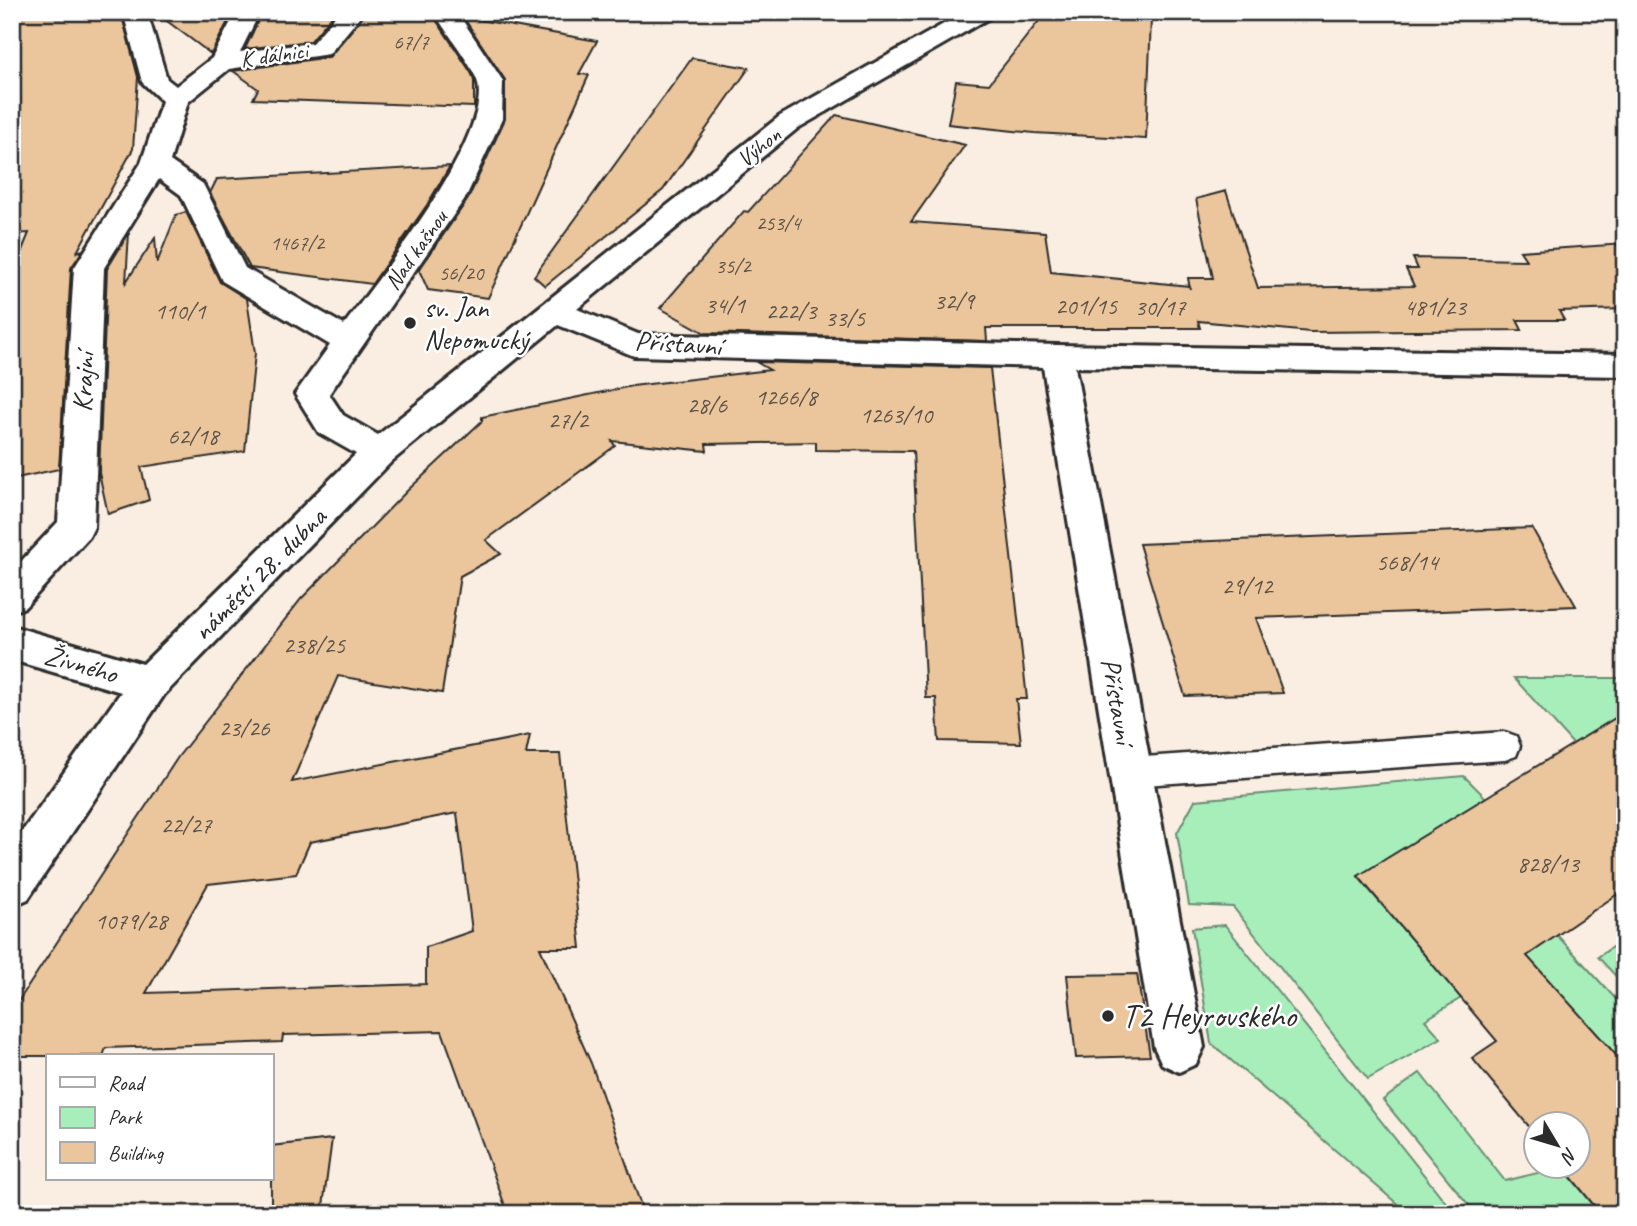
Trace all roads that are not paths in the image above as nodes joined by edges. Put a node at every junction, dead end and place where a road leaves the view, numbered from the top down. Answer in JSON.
{"nodes":[{"id":1,"x":135,"y":12,"type":"edge"},
{"id":2,"x":248,"y":12,"type":"edge"},
{"id":3,"x":352,"y":12,"type":"edge"},
{"id":4,"x":445,"y":12,"type":"edge"},
{"id":5,"x":983,"y":12,"type":"edge"},
{"id":6,"x":222,"y":62,"type":"junction"},
{"id":7,"x":176,"y":99,"type":"junction"},
{"id":8,"x":155,"y":163,"type":"junction"},
{"id":9,"x":556,"y":312,"type":"junction"},
{"id":10,"x":350,"y":343,"type":"junction"},
{"id":11,"x":1057,"y":356,"type":"junction"},
{"id":12,"x":1625,"y":365,"type":"edge"},
{"id":13,"x":380,"y":452,"type":"junction"},
{"id":14,"x":12,"y":596,"type":"edge"},
{"id":15,"x":12,"y":643,"type":"edge"},
{"id":16,"x":150,"y":683,"type":"junction"},
{"id":17,"x":1505,"y":746,"type":"dead end"},
{"id":18,"x":1130,"y":772,"type":"junction"},
{"id":19,"x":12,"y":884,"type":"edge"},
{"id":20,"x":1179,"y":1046,"type":"dead end"}],
"edges":[{"from":1,"to":7,"type":"street"},
{"from":2,"to":6,"type":"street","name":"K dálnici"},
{"from":3,"to":6,"type":"street","name":"K dálnici"},
{"from":4,"to":10,"type":"street","name":"Nad kašnou"},
{"from":5,"to":9,"type":"street","name":"Výhon"},
{"from":6,"to":7,"type":"street","name":"K dálnici"},
{"from":7,"to":8,"type":"street","name":"Krajní"},
{"from":8,"to":10,"type":"street"},
{"from":8,"to":14,"type":"street","name":"Krajní"},
{"from":9,"to":11,"type":"street","name":"Přístavní"},
{"from":9,"to":13,"type":"street","name":"náměstí 28. dubna"},
{"from":10,"to":13,"type":"street","name":"Nad kašnou"},
{"from":11,"to":12,"type":"street","name":"Přístavní"},
{"from":11,"to":18,"type":"street","name":"Přístavní"},
{"from":13,"to":16,"type":"street","name":"náměstí 28. dubna"},
{"from":15,"to":16,"type":"street","name":"Živného"},
{"from":16,"to":19,"type":"street","name":"náměstí 28. dubna"},
{"from":17,"to":18,"type":"lane"},
{"from":18,"to":20,"type":"street","name":"Přístavní"}]}
